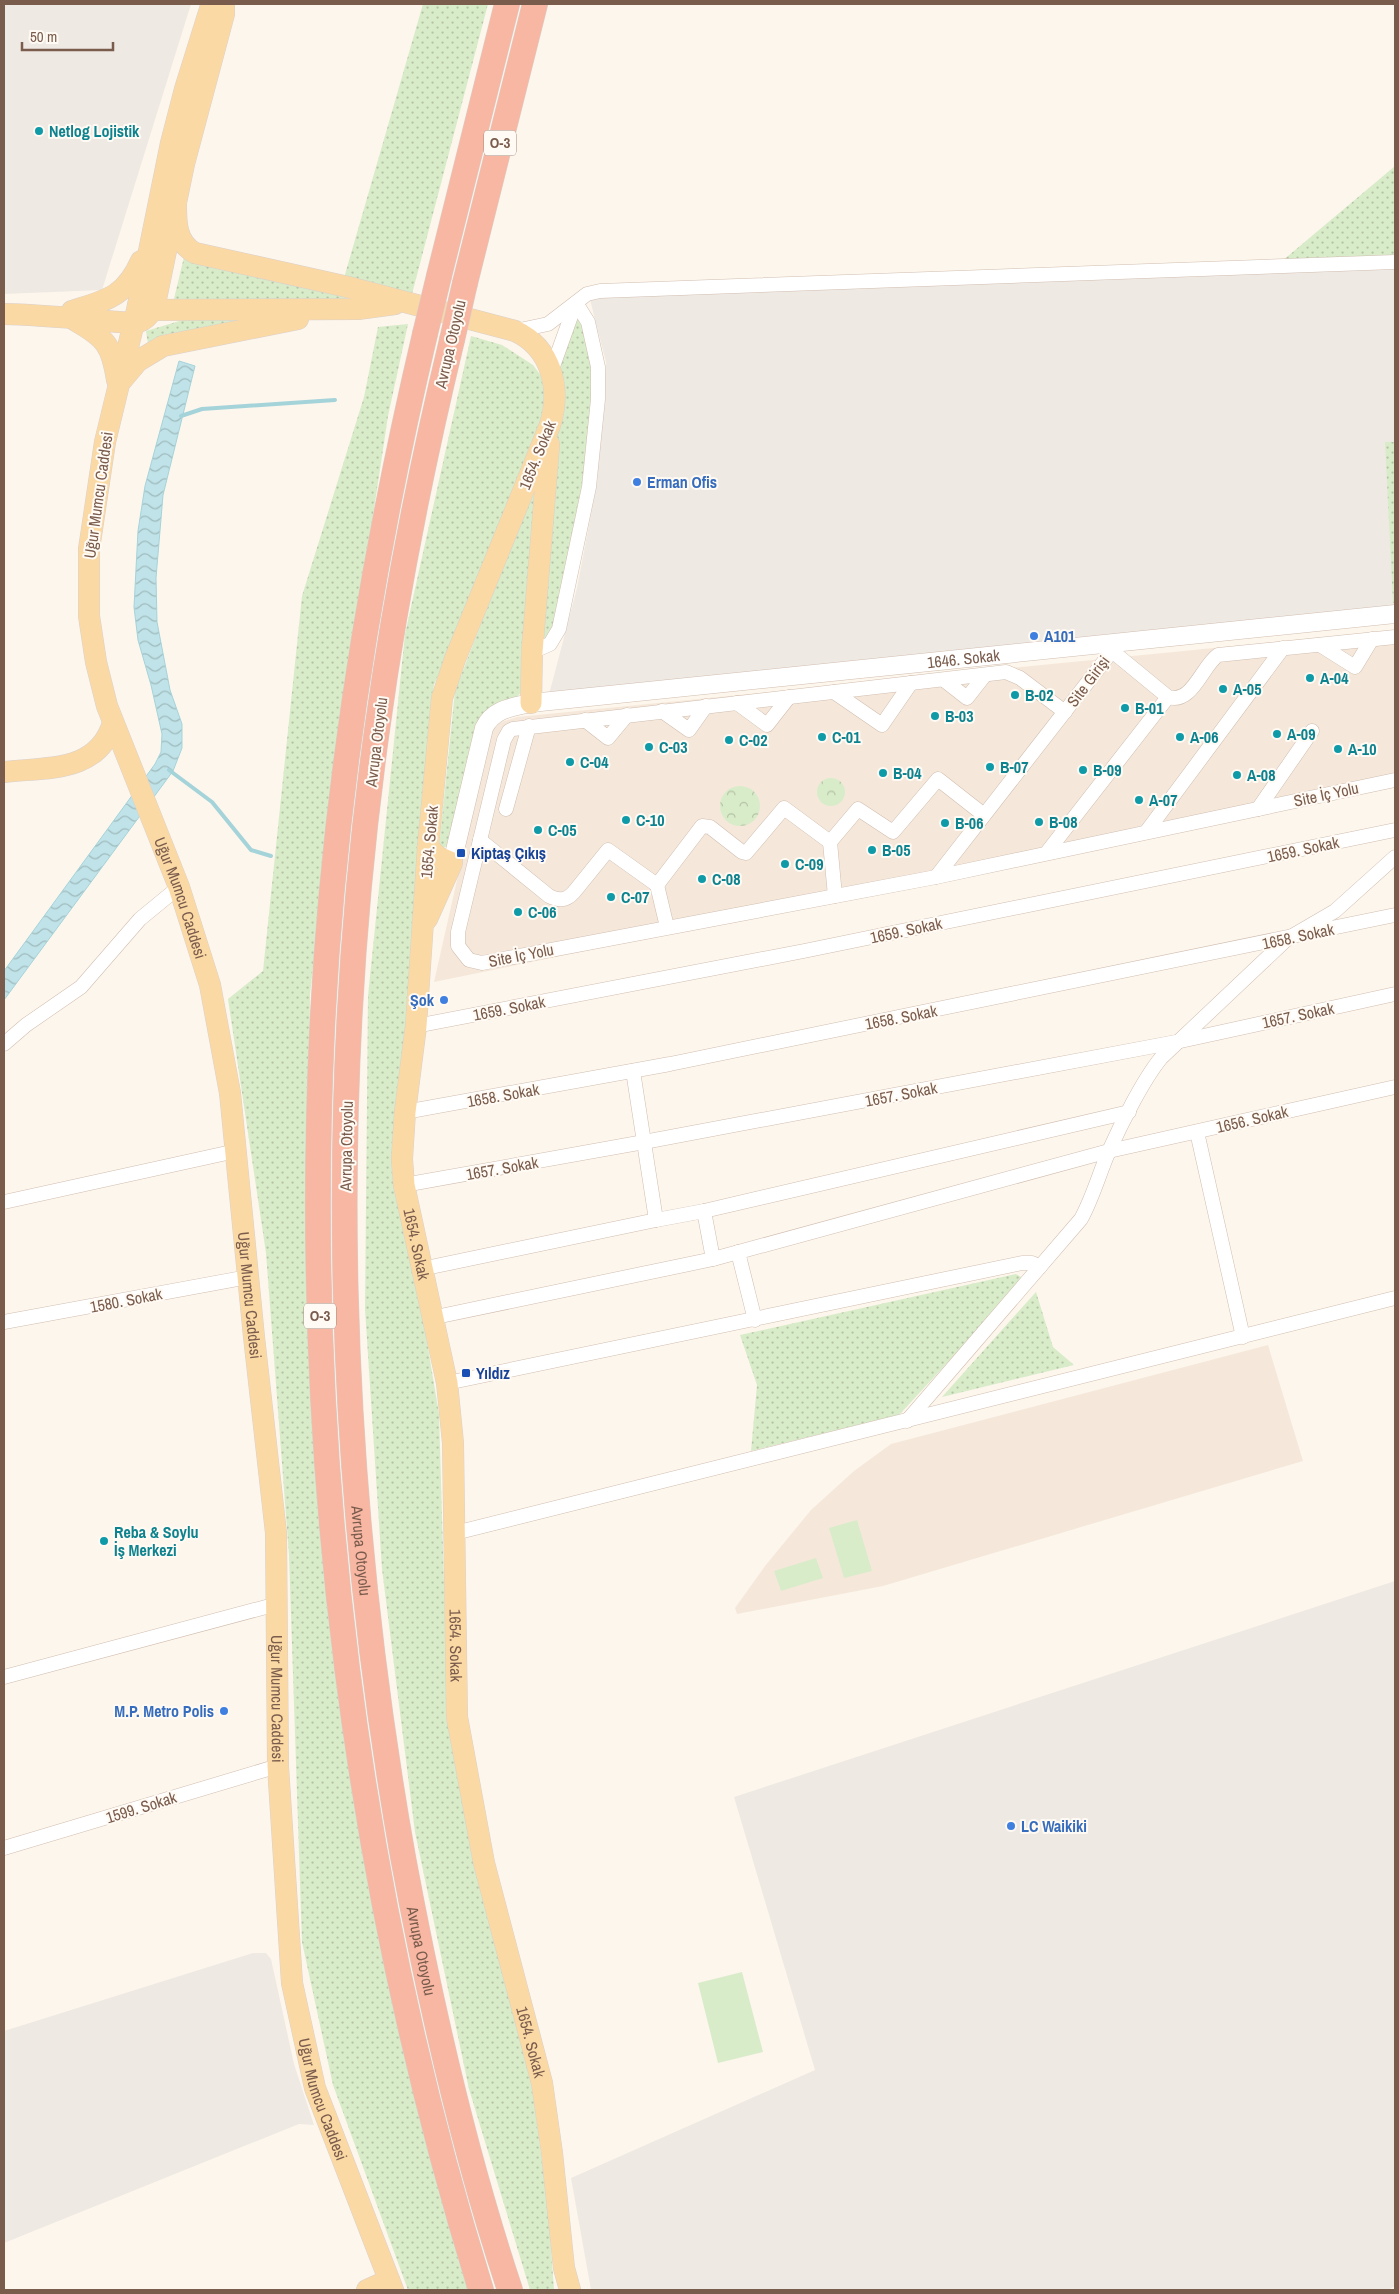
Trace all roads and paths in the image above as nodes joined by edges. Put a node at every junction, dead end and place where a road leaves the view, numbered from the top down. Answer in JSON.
{"nodes":[{"id":1,"x":214,"y":4,"type":"edge"},
{"id":2,"x":224,"y":4,"type":"edge"},
{"id":3,"x":507,"y":4,"type":"edge"},
{"id":4,"x":535,"y":4,"type":"edge"},
{"id":5,"x":176,"y":197,"type":"junction"},
{"id":6,"x":151,"y":238,"type":"junction"},
{"id":7,"x":1395,"y":262,"type":"edge"},
{"id":8,"x":410,"y":303,"type":"junction"},
{"id":9,"x":576,"y":303,"type":"junction"},
{"id":10,"x":358,"y":309,"type":"junction"},
{"id":11,"x":4,"y":314,"type":"edge"},
{"id":12,"x":141,"y":314,"type":"junction"},
{"id":13,"x":66,"y":315,"type":"junction"},
{"id":14,"x":515,"y":331,"type":"junction"},
{"id":15,"x":551,"y":372,"type":"junction"},
{"id":16,"x":118,"y":385,"type":"junction"},
{"id":17,"x":550,"y":425,"type":"junction"},
{"id":18,"x":1395,"y":614,"type":"edge"},
{"id":19,"x":1395,"y":637,"type":"edge"},
{"id":20,"x":1372,"y":639,"type":"junction"},
{"id":21,"x":1320,"y":645,"type":"junction"},
{"id":22,"x":1112,"y":647,"type":"junction"},
{"id":23,"x":1283,"y":648,"type":"junction"},
{"id":24,"x":532,"y":652,"type":"junction"},
{"id":25,"x":985,"y":675,"type":"junction"},
{"id":26,"x":944,"y":680,"type":"junction"},
{"id":27,"x":911,"y":684,"type":"junction"},
{"id":28,"x":834,"y":692,"type":"junction"},
{"id":29,"x":790,"y":697,"type":"junction"},
{"id":30,"x":1168,"y":697,"type":"junction"},
{"id":31,"x":531,"y":703,"type":"junction"},
{"id":32,"x":738,"y":703,"type":"junction"},
{"id":33,"x":706,"y":706,"type":"junction"},
{"id":34,"x":662,"y":711,"type":"junction"},
{"id":35,"x":1065,"y":712,"type":"junction"},
{"id":36,"x":627,"y":715,"type":"junction"},
{"id":37,"x":585,"y":720,"type":"junction"},
{"id":38,"x":113,"y":722,"type":"junction"},
{"id":39,"x":528,"y":726,"type":"junction"},
{"id":40,"x":1312,"y":731,"type":"dead end"},
{"id":41,"x":4,"y":772,"type":"edge"},
{"id":42,"x":1395,"y":780,"type":"edge"},
{"id":43,"x":506,"y":809,"type":"dead end"},
{"id":44,"x":1258,"y":809,"type":"junction"},
{"id":45,"x":984,"y":815,"type":"junction"},
{"id":46,"x":1395,"y":830,"type":"edge"},
{"id":47,"x":1147,"y":831,"type":"junction"},
{"id":48,"x":480,"y":840,"type":"junction"},
{"id":49,"x":830,"y":842,"type":"junction"},
{"id":50,"x":428,"y":847,"type":"junction"},
{"id":51,"x":1048,"y":851,"type":"junction"},
{"id":52,"x":1395,"y":857,"type":"edge"},
{"id":53,"x":474,"y":868,"type":"junction"},
{"id":54,"x":448,"y":872,"type":"junction"},
{"id":55,"x":936,"y":877,"type":"junction"},
{"id":56,"x":657,"y":885,"type":"junction"},
{"id":57,"x":179,"y":887,"type":"junction"},
{"id":58,"x":469,"y":887,"type":"junction"},
{"id":59,"x":835,"y":896,"type":"junction"},
{"id":60,"x":1395,"y":915,"type":"edge"},
{"id":61,"x":667,"y":927,"type":"junction"},
{"id":62,"x":421,"y":930,"type":"junction"},
{"id":63,"x":1288,"y":939,"type":"junction"},
{"id":64,"x":1395,"y":994,"type":"edge"},
{"id":65,"x":416,"y":1026,"type":"junction"},
{"id":66,"x":1176,"y":1042,"type":"junction"},
{"id":67,"x":4,"y":1044,"type":"edge"},
{"id":68,"x":633,"y":1071,"type":"junction"},
{"id":69,"x":1395,"y":1087,"type":"edge"},
{"id":70,"x":405,"y":1112,"type":"junction"},
{"id":71,"x":1129,"y":1112,"type":"junction"},
{"id":72,"x":1196,"y":1132,"type":"junction"},
{"id":73,"x":644,"y":1142,"type":"junction"},
{"id":74,"x":236,"y":1151,"type":"junction"},
{"id":75,"x":1108,"y":1151,"type":"junction"},
{"id":76,"x":404,"y":1185,"type":"junction"},
{"id":77,"x":4,"y":1202,"type":"edge"},
{"id":78,"x":704,"y":1211,"type":"junction"},
{"id":79,"x":656,"y":1220,"type":"junction"},
{"id":80,"x":738,"y":1252,"type":"junction"},
{"id":81,"x":713,"y":1259,"type":"junction"},
{"id":82,"x":1040,"y":1267,"type":"junction"},
{"id":83,"x":421,"y":1269,"type":"junction"},
{"id":84,"x":248,"y":1277,"type":"junction"},
{"id":85,"x":1395,"y":1298,"type":"edge"},
{"id":86,"x":431,"y":1318,"type":"junction"},
{"id":87,"x":754,"y":1320,"type":"junction"},
{"id":88,"x":4,"y":1322,"type":"edge"},
{"id":89,"x":1243,"y":1337,"type":"junction"},
{"id":90,"x":446,"y":1383,"type":"junction"},
{"id":91,"x":907,"y":1421,"type":"junction"},
{"id":92,"x":455,"y":1533,"type":"junction"},
{"id":93,"x":277,"y":1604,"type":"junction"},
{"id":94,"x":4,"y":1677,"type":"edge"},
{"id":95,"x":278,"y":1766,"type":"junction"},
{"id":96,"x":4,"y":1848,"type":"edge"},
{"id":97,"x":391,"y":2285,"type":"edge"},
{"id":98,"x":367,"y":2290,"type":"edge"},
{"id":99,"x":481,"y":2290,"type":"edge"},
{"id":100,"x":510,"y":2290,"type":"edge"},
{"id":101,"x":570,"y":2290,"type":"edge"}],
"edges":[{"from":1,"to":6,"type":"main road"},
{"from":2,"to":5,"type":"main road"},
{"from":3,"to":99,"type":"highway","name":"Avrupa Otoyolu","number":"O-3","bridge":true},
{"from":4,"to":100,"type":"highway","name":"Avrupa Otoyolu","number":"O-3","bridge":true},
{"from":5,"to":8,"type":"main road","name":"1654. Sokak"},
{"from":5,"to":12,"type":"main road"},
{"from":6,"to":12,"type":"main road"},
{"from":6,"to":13,"type":"main road"},
{"from":7,"to":9,"type":"street"},
{"from":8,"to":10,"type":"main road","name":"1654. Sokak"},
{"from":8,"to":14,"type":"main road","name":"1654. Sokak"},
{"from":9,"to":14,"type":"street"},
{"from":9,"to":15,"type":"street"},
{"from":9,"to":24,"type":"street"},
{"from":10,"to":12,"type":"main road","name":"1654. Sokak"},
{"from":10,"to":16,"type":"main road"},
{"from":11,"to":13,"type":"main road","name":"1654. Sokak"},
{"from":12,"to":13,"type":"main road","name":"1654. Sokak"},
{"from":12,"to":16,"type":"main road","name":"Uğur Mumcu Caddesi"},
{"from":13,"to":16,"type":"main road"},
{"from":14,"to":15,"type":"main road","name":"1654. Sokak"},
{"from":15,"to":17,"type":"main road","name":"1654. Sokak"},
{"from":16,"to":38,"type":"main road","name":"Uğur Mumcu Caddesi"},
{"from":17,"to":24,"type":"main road"},
{"from":17,"to":50,"type":"main road","name":"1654. Sokak"},
{"from":18,"to":22,"type":"street","name":"1646. Sokak"},
{"from":19,"to":20,"type":"street"},
{"from":20,"to":21,"type":"street"},
{"from":20,"to":21,"type":"street"},
{"from":21,"to":23,"type":"street"},
{"from":22,"to":30,"type":"street"},
{"from":22,"to":31,"type":"street","name":"1646. Sokak"},
{"from":22,"to":35,"type":"street","name":"Site Girişi"},
{"from":23,"to":30,"type":"street"},
{"from":23,"to":47,"type":"street"},
{"from":24,"to":31,"type":"main road"},
{"from":25,"to":26,"type":"street","name":"Site İç Yolu"},
{"from":25,"to":26,"type":"street"},
{"from":25,"to":35,"type":"street","name":"Site İç Yolu"},
{"from":26,"to":27,"type":"street","name":"Site İç Yolu"},
{"from":27,"to":28,"type":"street","name":"Site İç Yolu"},
{"from":27,"to":28,"type":"street"},
{"from":28,"to":29,"type":"street","name":"Site İç Yolu"},
{"from":29,"to":32,"type":"street","name":"Site İç Yolu"},
{"from":29,"to":32,"type":"street"},
{"from":30,"to":51,"type":"street"},
{"from":31,"to":54,"type":"street","name":"1646. Sokak"},
{"from":32,"to":33,"type":"street","name":"Site İç Yolu"},
{"from":33,"to":34,"type":"street","name":"Site İç Yolu"},
{"from":33,"to":34,"type":"street"},
{"from":34,"to":36,"type":"street","name":"Site İç Yolu"},
{"from":35,"to":45,"type":"street"},
{"from":36,"to":37,"type":"street","name":"Site İç Yolu"},
{"from":36,"to":37,"type":"street"},
{"from":37,"to":39,"type":"street","name":"Site İç Yolu"},
{"from":38,"to":41,"type":"main road"},
{"from":38,"to":57,"type":"main road","name":"Uğur Mumcu Caddesi"},
{"from":39,"to":43,"type":"street"},
{"from":39,"to":48,"type":"street","name":"Site İç Yolu"},
{"from":40,"to":44,"type":"street","name":"Site İç Yolu"},
{"from":42,"to":44,"type":"street","name":"Site İç Yolu"},
{"from":44,"to":47,"type":"street","name":"Site İç Yolu"},
{"from":45,"to":49,"type":"street"},
{"from":45,"to":55,"type":"street"},
{"from":46,"to":65,"type":"street","name":"1659. Sokak"},
{"from":47,"to":51,"type":"street","name":"Site İç Yolu"},
{"from":48,"to":53,"type":"street","name":"Site İç Yolu"},
{"from":48,"to":56,"type":"street"},
{"from":49,"to":56,"type":"street"},
{"from":49,"to":59,"type":"street"},
{"from":50,"to":54,"type":"main road"},
{"from":50,"to":62,"type":"main road","name":"1654. Sokak"},
{"from":51,"to":55,"type":"street","name":"Site İç Yolu"},
{"from":52,"to":63,"type":"street"},
{"from":53,"to":54,"type":"street"},
{"from":53,"to":58,"type":"street","name":"Site İç Yolu"},
{"from":54,"to":58,"type":"street"},
{"from":54,"to":62,"type":"main road"},
{"from":55,"to":59,"type":"street","name":"Site İç Yolu"},
{"from":56,"to":61,"type":"street"},
{"from":57,"to":67,"type":"street"},
{"from":57,"to":74,"type":"main road","name":"Uğur Mumcu Caddesi"},
{"from":58,"to":61,"type":"street","name":"Site İç Yolu"},
{"from":59,"to":61,"type":"street","name":"Site İç Yolu"},
{"from":60,"to":63,"type":"street","name":"1658. Sokak"},
{"from":62,"to":65,"type":"main road","name":"1654. Sokak"},
{"from":63,"to":66,"type":"street"},
{"from":63,"to":68,"type":"street","name":"1658. Sokak"},
{"from":64,"to":66,"type":"street","name":"1657. Sokak"},
{"from":65,"to":70,"type":"main road","name":"1654. Sokak"},
{"from":66,"to":71,"type":"street"},
{"from":66,"to":73,"type":"street","name":"1657. Sokak"},
{"from":68,"to":70,"type":"street","name":"1658. Sokak"},
{"from":68,"to":73,"type":"street"},
{"from":69,"to":72,"type":"street","name":"1656. Sokak"},
{"from":70,"to":76,"type":"main road","name":"1654. Sokak"},
{"from":71,"to":75,"type":"street"},
{"from":71,"to":78,"type":"street"},
{"from":72,"to":75,"type":"street","name":"1656. Sokak"},
{"from":72,"to":89,"type":"street"},
{"from":73,"to":76,"type":"street","name":"1657. Sokak"},
{"from":73,"to":79,"type":"street"},
{"from":74,"to":77,"type":"street"},
{"from":74,"to":84,"type":"main road","name":"Uğur Mumcu Caddesi"},
{"from":75,"to":80,"type":"street","name":"1656. Sokak"},
{"from":75,"to":82,"type":"street"},
{"from":76,"to":83,"type":"main road","name":"1654. Sokak"},
{"from":78,"to":79,"type":"street"},
{"from":78,"to":81,"type":"street"},
{"from":79,"to":83,"type":"street"},
{"from":80,"to":81,"type":"street","name":"1656. Sokak"},
{"from":80,"to":87,"type":"street"},
{"from":81,"to":86,"type":"street","name":"1656. Sokak"},
{"from":82,"to":87,"type":"street"},
{"from":82,"to":91,"type":"street"},
{"from":83,"to":86,"type":"main road","name":"1654. Sokak"},
{"from":84,"to":88,"type":"street","name":"1580. Sokak"},
{"from":84,"to":93,"type":"main road","name":"Uğur Mumcu Caddesi"},
{"from":85,"to":89,"type":"street"},
{"from":86,"to":90,"type":"main road","name":"1654. Sokak"},
{"from":87,"to":90,"type":"street"},
{"from":89,"to":91,"type":"street"},
{"from":90,"to":92,"type":"main road","name":"1654. Sokak"},
{"from":91,"to":92,"type":"street"},
{"from":92,"to":101,"type":"main road","name":"1654. Sokak"},
{"from":93,"to":94,"type":"street"},
{"from":93,"to":95,"type":"main road","name":"Uğur Mumcu Caddesi"},
{"from":95,"to":96,"type":"street","name":"1599. Sokak"},
{"from":95,"to":97,"type":"main road","name":"Uğur Mumcu Caddesi"},
{"from":97,"to":98,"type":"main road"}]}
